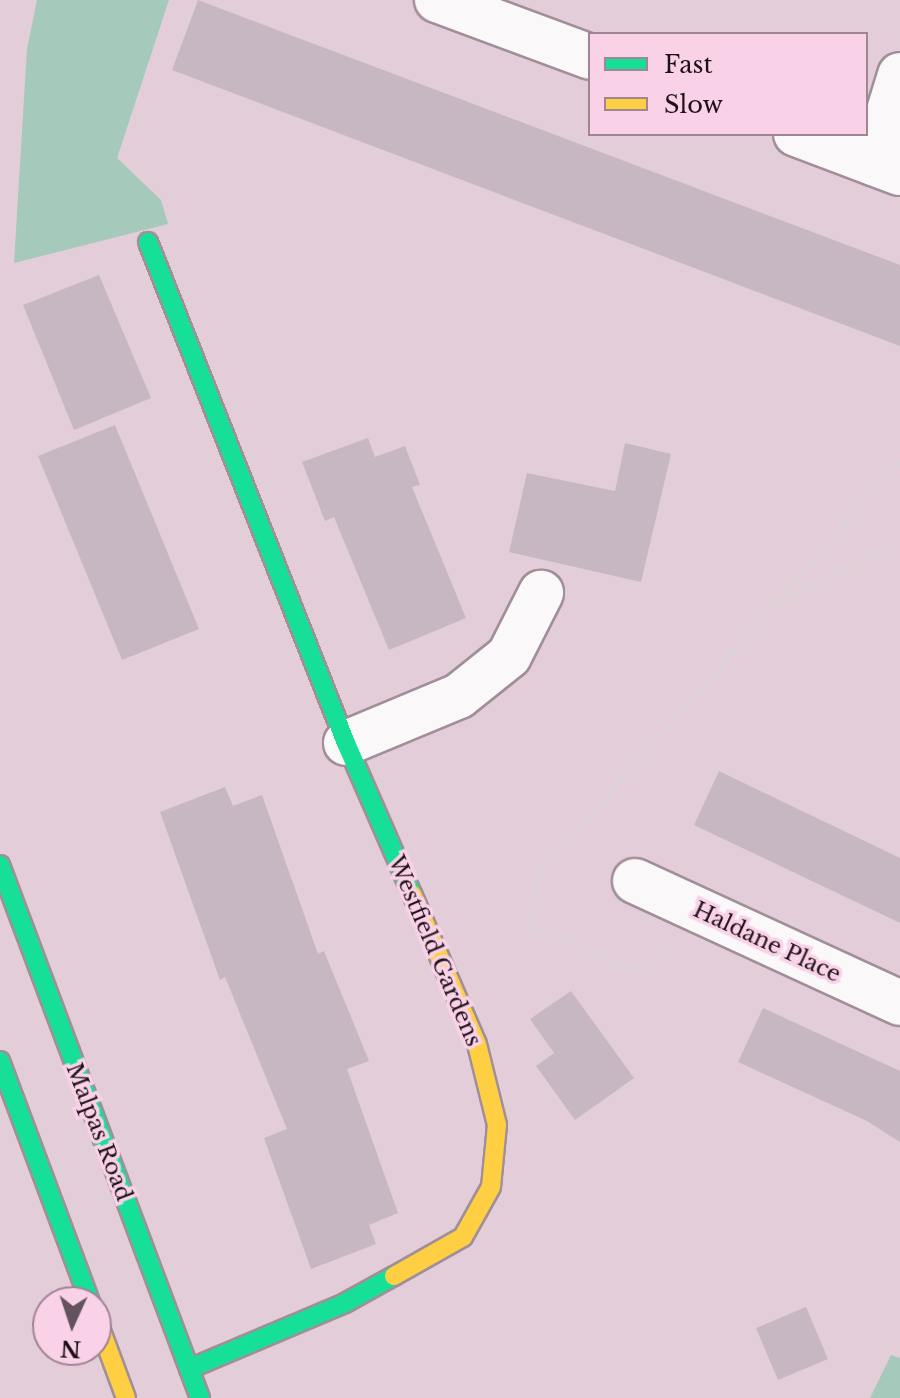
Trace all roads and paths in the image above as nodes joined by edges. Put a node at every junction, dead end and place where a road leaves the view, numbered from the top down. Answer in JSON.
{"nodes":[{"id":1,"x":458,"y":4,"type":"edge"},
{"id":2,"x":588,"y":56,"type":"edge"},
{"id":3,"x":900,"y":75,"type":"edge"},
{"id":4,"x":801,"y":136,"type":"edge"},
{"id":5,"x":886,"y":168,"type":"edge"},
{"id":6,"x":148,"y":242,"type":"dead end"},
{"id":7,"x":900,"y":461,"type":"edge"},
{"id":8,"x":900,"y":546,"type":"edge"},
{"id":9,"x":541,"y":593,"type":"dead end"},
{"id":10,"x":771,"y":606,"type":"junction"},
{"id":11,"x":346,"y":743,"type":"junction"},
{"id":12,"x":0,"y":865,"type":"edge"},
{"id":13,"x":635,"y":881,"type":"dead end"},
{"id":14,"x":692,"y":907,"type":"junction"},
{"id":15,"x":900,"y":1003,"type":"edge"},
{"id":16,"x":0,"y":1061,"type":"edge"},
{"id":17,"x":84,"y":1286,"type":"edge"},
{"id":18,"x":112,"y":1360,"type":"edge"},
{"id":19,"x":189,"y":1369,"type":"junction"},
{"id":20,"x":126,"y":1398,"type":"edge"},
{"id":21,"x":200,"y":1398,"type":"edge"}],
"edges":[{"from":1,"to":2,"type":"street"},
{"from":3,"to":5,"type":"street"},
{"from":4,"to":5,"type":"street"},
{"from":6,"to":11,"type":"street","name":"Westfield Gardens"},
{"from":7,"to":10,"type":"path"},
{"from":8,"to":10,"type":"path"},
{"from":9,"to":11,"type":"street"},
{"from":10,"to":14,"type":"path"},
{"from":11,"to":19,"type":"street","name":"Westfield Gardens"},
{"from":12,"to":19,"type":"street","name":"Malpas Road"},
{"from":13,"to":14,"type":"street","name":"Haldane Place"},
{"from":14,"to":15,"type":"street","name":"Haldane Place"},
{"from":16,"to":17,"type":"street"},
{"from":18,"to":20,"type":"street"},
{"from":19,"to":21,"type":"street","name":"Malpas Road"}]}
